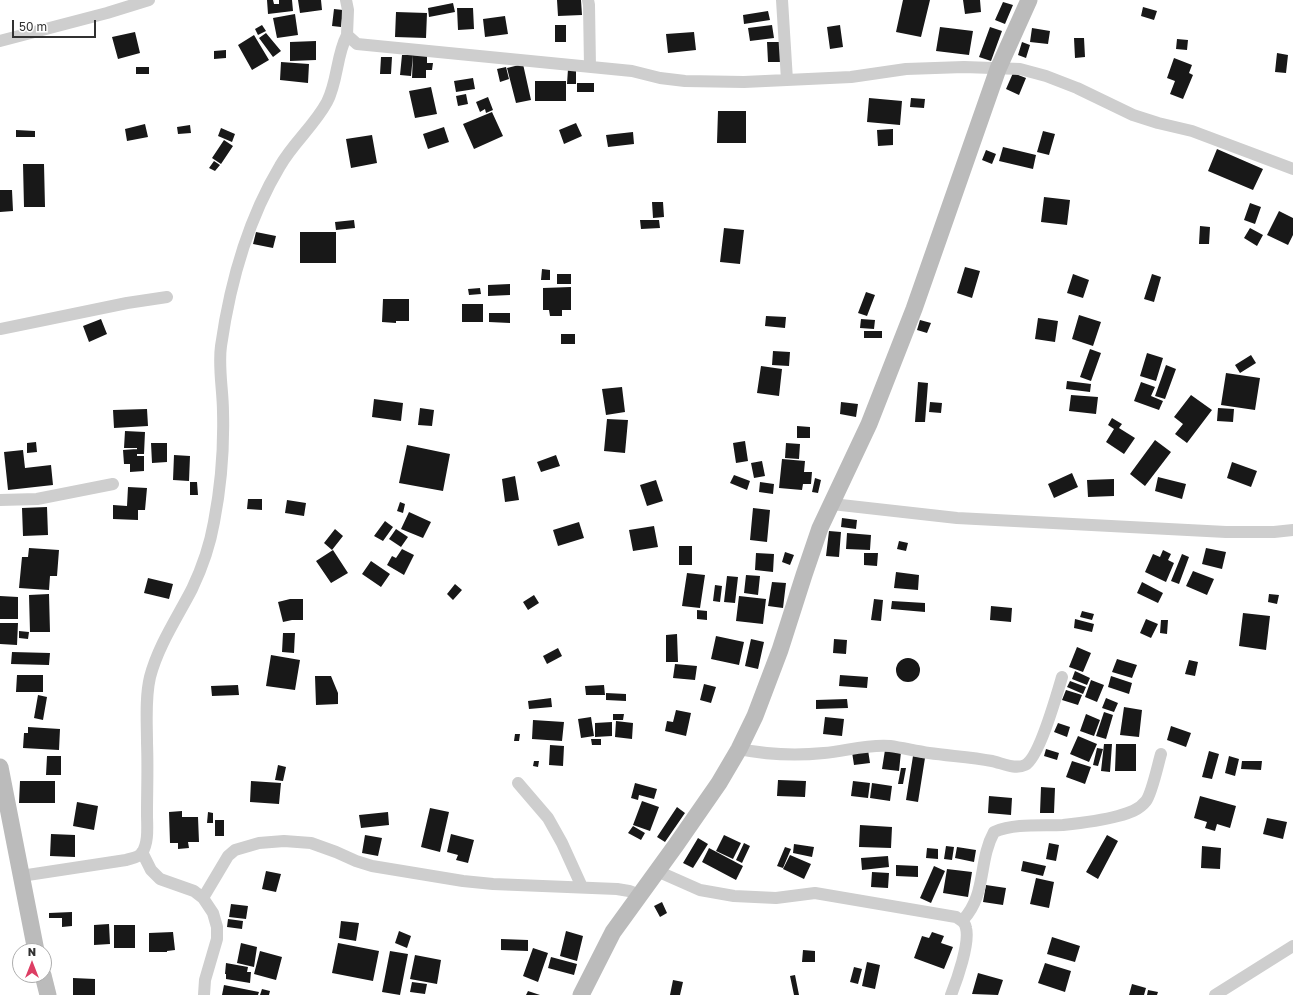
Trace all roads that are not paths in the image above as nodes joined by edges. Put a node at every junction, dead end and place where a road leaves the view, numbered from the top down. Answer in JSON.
{"nodes":[{"id":1,"x":148,"y":0,"type":"edge"},
{"id":2,"x":346,"y":0,"type":"edge"},
{"id":3,"x":588,"y":0,"type":"edge"},
{"id":4,"x":782,"y":0,"type":"edge"},
{"id":5,"x":1029,"y":0,"type":"edge"},
{"id":6,"x":347,"y":35,"type":"junction"},
{"id":7,"x":0,"y":40,"type":"edge"},
{"id":8,"x":590,"y":67,"type":"junction"},
{"id":9,"x":998,"y":69,"type":"junction"},
{"id":10,"x":787,"y":80,"type":"junction"},
{"id":11,"x":1293,"y":169,"type":"edge"},
{"id":12,"x":167,"y":297,"type":"dead end"},
{"id":13,"x":0,"y":329,"type":"edge"},
{"id":14,"x":113,"y":484,"type":"dead end"},
{"id":15,"x":0,"y":500,"type":"edge"},
{"id":16,"x":832,"y":504,"type":"junction"},
{"id":17,"x":1293,"y":530,"type":"edge"},
{"id":18,"x":1062,"y":677,"type":"dead end"},
{"id":19,"x":740,"y":750,"type":"junction"},
{"id":20,"x":1161,"y":754,"type":"dead end"},
{"id":21,"x":1,"y":775,"type":"edge"},
{"id":22,"x":518,"y":783,"type":"dead end"},
{"id":23,"x":142,"y":852,"type":"junction"},
{"id":24,"x":658,"y":871,"type":"junction"},
{"id":25,"x":21,"y":876,"type":"junction"},
{"id":26,"x":582,"y":887,"type":"junction"},
{"id":27,"x":640,"y":895,"type":"junction"},
{"id":28,"x":203,"y":898,"type":"junction"},
{"id":29,"x":963,"y":920,"type":"junction"},
{"id":30,"x":34,"y":943,"type":"edge"},
{"id":31,"x":1293,"y":946,"type":"edge"},
{"id":32,"x":44,"y":983,"type":"edge"},
{"id":33,"x":48,"y":995,"type":"edge"},
{"id":34,"x":204,"y":995,"type":"edge"},
{"id":35,"x":581,"y":995,"type":"edge"},
{"id":36,"x":951,"y":995,"type":"edge"},
{"id":37,"x":1215,"y":995,"type":"edge"}],
"edges":[{"from":1,"to":7,"type":"street"},
{"from":2,"to":6,"type":"street"},
{"from":3,"to":8,"type":"street"},
{"from":4,"to":10,"type":"street"},
{"from":5,"to":9,"type":"main road"},
{"from":6,"to":8,"type":"street"},
{"from":6,"to":23,"type":"street"},
{"from":8,"to":10,"type":"street"},
{"from":9,"to":10,"type":"street"},
{"from":9,"to":11,"type":"street"},
{"from":9,"to":16,"type":"main road"},
{"from":12,"to":13,"type":"street"},
{"from":14,"to":15,"type":"street"},
{"from":16,"to":17,"type":"street"},
{"from":16,"to":19,"type":"main road"},
{"from":18,"to":19,"type":"street"},
{"from":19,"to":24,"type":"main road"},
{"from":20,"to":29,"type":"street"},
{"from":21,"to":25,"type":"main road"},
{"from":22,"to":26,"type":"street"},
{"from":23,"to":25,"type":"street"},
{"from":23,"to":28,"type":"street"},
{"from":24,"to":27,"type":"main road"},
{"from":24,"to":29,"type":"street"},
{"from":25,"to":30,"type":"main road"},
{"from":26,"to":27,"type":"street"},
{"from":26,"to":28,"type":"street"},
{"from":27,"to":35,"type":"main road"},
{"from":28,"to":34,"type":"street"},
{"from":29,"to":36,"type":"street"},
{"from":31,"to":37,"type":"street"},
{"from":32,"to":33,"type":"main road"}]}
